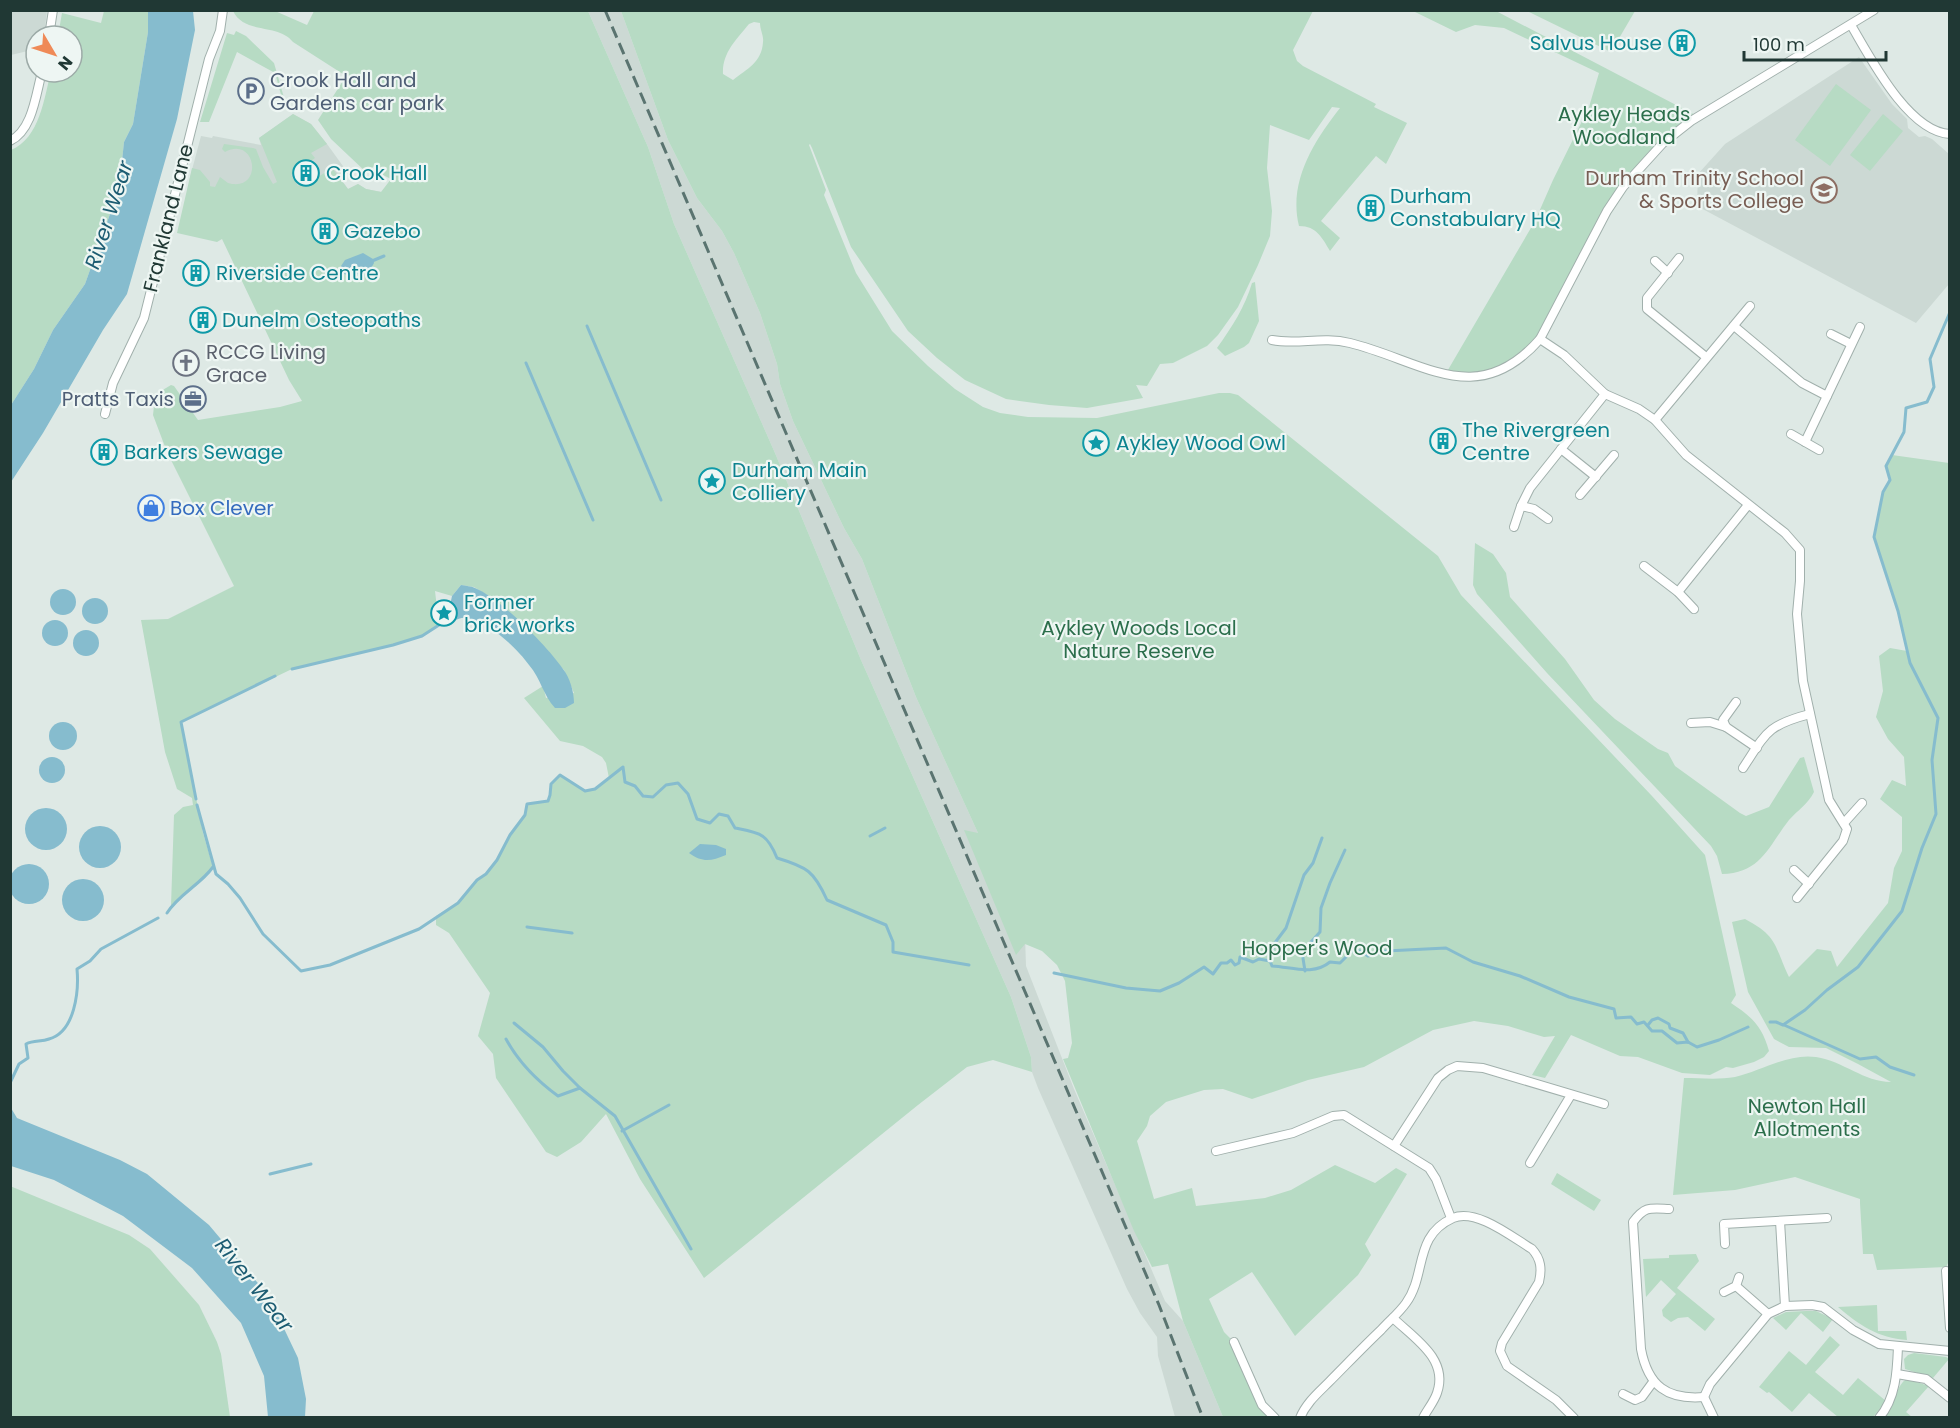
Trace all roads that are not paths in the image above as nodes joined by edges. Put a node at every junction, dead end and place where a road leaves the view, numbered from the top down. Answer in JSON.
{"nodes":[{"id":1,"x":1874,"y":10,"type":"edge"},
{"id":2,"x":221,"y":13,"type":"edge"},
{"id":3,"x":1851,"y":25,"type":"junction"},
{"id":4,"x":38,"y":84,"type":"edge"},
{"id":5,"x":1950,"y":134,"type":"edge"},
{"id":6,"x":10,"y":141,"type":"edge"},
{"id":7,"x":1679,"y":258,"type":"dead end"},
{"id":8,"x":1655,"y":261,"type":"dead end"},
{"id":9,"x":1668,"y":273,"type":"junction"},
{"id":10,"x":1749,"y":306,"type":"dead end"},
{"id":11,"x":1734,"y":326,"type":"junction"},
{"id":12,"x":1860,"y":327,"type":"dead end"},
{"id":13,"x":1831,"y":334,"type":"dead end"},
{"id":14,"x":1540,"y":339,"type":"junction"},
{"id":15,"x":1272,"y":340,"type":"dead end"},
{"id":16,"x":1851,"y":344,"type":"junction"},
{"id":17,"x":1706,"y":357,"type":"junction"},
{"id":18,"x":1605,"y":394,"type":"junction"},
{"id":19,"x":1827,"y":396,"type":"junction"},
{"id":20,"x":105,"y":414,"type":"dead end"},
{"id":21,"x":1655,"y":420,"type":"junction"},
{"id":22,"x":1791,"y":434,"type":"dead end"},
{"id":23,"x":1805,"y":442,"type":"junction"},
{"id":24,"x":1561,"y":449,"type":"junction"},
{"id":25,"x":1819,"y":450,"type":"dead end"},
{"id":26,"x":1614,"y":455,"type":"dead end"},
{"id":27,"x":1596,"y":477,"type":"junction"},
{"id":28,"x":1580,"y":495,"type":"dead end"},
{"id":29,"x":1748,"y":505,"type":"junction"},
{"id":30,"x":1521,"y":506,"type":"junction"},
{"id":31,"x":1548,"y":519,"type":"dead end"},
{"id":32,"x":1514,"y":527,"type":"dead end"},
{"id":33,"x":1644,"y":566,"type":"dead end"},
{"id":34,"x":1678,"y":592,"type":"junction"},
{"id":35,"x":1694,"y":609,"type":"dead end"},
{"id":36,"x":1736,"y":702,"type":"dead end"},
{"id":37,"x":1810,"y":714,"type":"junction"},
{"id":38,"x":1691,"y":723,"type":"dead end"},
{"id":39,"x":1726,"y":727,"type":"junction"},
{"id":40,"x":1756,"y":748,"type":"junction"},
{"id":41,"x":1743,"y":768,"type":"dead end"},
{"id":42,"x":1862,"y":803,"type":"dead end"},
{"id":43,"x":1844,"y":823,"type":"junction"},
{"id":44,"x":1794,"y":870,"type":"dead end"},
{"id":45,"x":1809,"y":884,"type":"junction"},
{"id":46,"x":1797,"y":898,"type":"dead end"},
{"id":47,"x":1571,"y":1095,"type":"junction"},
{"id":48,"x":1604,"y":1104,"type":"dead end"},
{"id":49,"x":1394,"y":1146,"type":"junction"},
{"id":50,"x":1216,"y":1151,"type":"dead end"},
{"id":51,"x":1530,"y":1163,"type":"dead end"},
{"id":52,"x":1669,"y":1209,"type":"dead end"},
{"id":53,"x":1451,"y":1218,"type":"junction"},
{"id":54,"x":1827,"y":1218,"type":"dead end"},
{"id":55,"x":1780,"y":1221,"type":"junction"},
{"id":56,"x":1725,"y":1244,"type":"dead end"},
{"id":57,"x":1946,"y":1271,"type":"dead end"},
{"id":58,"x":1725,"y":1292,"type":"dead end"},
{"id":59,"x":1785,"y":1306,"type":"junction"},
{"id":60,"x":1768,"y":1314,"type":"junction"},
{"id":61,"x":1393,"y":1318,"type":"junction"},
{"id":62,"x":1950,"y":1328,"type":"edge"},
{"id":63,"x":1234,"y":1342,"type":"dead end"},
{"id":64,"x":1898,"y":1347,"type":"junction"},
{"id":65,"x":1950,"y":1351,"type":"edge"},
{"id":66,"x":1897,"y":1374,"type":"junction"},
{"id":67,"x":1653,"y":1382,"type":"junction"},
{"id":68,"x":1623,"y":1394,"type":"dead end"},
{"id":69,"x":1704,"y":1397,"type":"junction"},
{"id":70,"x":1950,"y":1398,"type":"edge"},
{"id":71,"x":1275,"y":1418,"type":"edge"},
{"id":72,"x":1299,"y":1418,"type":"edge"},
{"id":73,"x":1423,"y":1418,"type":"edge"},
{"id":74,"x":1574,"y":1418,"type":"edge"},
{"id":75,"x":1714,"y":1418,"type":"edge"},
{"id":76,"x":1879,"y":1418,"type":"edge"}],
"edges":[{"from":1,"to":3,"type":"street"},
{"from":2,"to":20,"type":"street","name":"Frankland Lane"},
{"from":3,"to":5,"type":"street"},
{"from":3,"to":14,"type":"street"},
{"from":4,"to":6,"type":"street"},
{"from":7,"to":9,"type":"street"},
{"from":8,"to":9,"type":"street"},
{"from":9,"to":17,"type":"street"},
{"from":10,"to":11,"type":"street"},
{"from":11,"to":17,"type":"street"},
{"from":11,"to":19,"type":"street"},
{"from":12,"to":16,"type":"street"},
{"from":13,"to":16,"type":"street"},
{"from":14,"to":15,"type":"street"},
{"from":14,"to":18,"type":"street"},
{"from":16,"to":19,"type":"street"},
{"from":17,"to":21,"type":"street"},
{"from":18,"to":21,"type":"street"},
{"from":18,"to":24,"type":"street"},
{"from":19,"to":23,"type":"street"},
{"from":21,"to":29,"type":"street"},
{"from":22,"to":23,"type":"street"},
{"from":23,"to":25,"type":"street"},
{"from":24,"to":27,"type":"street"},
{"from":24,"to":30,"type":"street"},
{"from":26,"to":27,"type":"street"},
{"from":27,"to":28,"type":"street"},
{"from":29,"to":34,"type":"street"},
{"from":29,"to":37,"type":"street"},
{"from":30,"to":31,"type":"street"},
{"from":30,"to":32,"type":"street"},
{"from":33,"to":34,"type":"street"},
{"from":34,"to":35,"type":"street"},
{"from":36,"to":39,"type":"street"},
{"from":37,"to":40,"type":"street"},
{"from":37,"to":43,"type":"street"},
{"from":38,"to":39,"type":"street"},
{"from":39,"to":40,"type":"street"},
{"from":40,"to":41,"type":"street"},
{"from":42,"to":43,"type":"street"},
{"from":43,"to":45,"type":"street"},
{"from":44,"to":45,"type":"street"},
{"from":45,"to":46,"type":"street"},
{"from":47,"to":48,"type":"street"},
{"from":47,"to":49,"type":"street"},
{"from":47,"to":51,"type":"street"},
{"from":49,"to":50,"type":"street"},
{"from":49,"to":53,"type":"street"},
{"from":52,"to":67,"type":"street"},
{"from":53,"to":61,"type":"street"},
{"from":53,"to":74,"type":"street"},
{"from":54,"to":55,"type":"street"},
{"from":55,"to":56,"type":"street"},
{"from":55,"to":59,"type":"street"},
{"from":57,"to":62,"type":"street"},
{"from":58,"to":60,"type":"street"},
{"from":59,"to":60,"type":"street"},
{"from":59,"to":64,"type":"street"},
{"from":60,"to":69,"type":"street"},
{"from":61,"to":72,"type":"street"},
{"from":61,"to":73,"type":"street"},
{"from":63,"to":71,"type":"street"},
{"from":64,"to":65,"type":"street"},
{"from":64,"to":66,"type":"street"},
{"from":66,"to":70,"type":"street"},
{"from":66,"to":76,"type":"street"},
{"from":67,"to":68,"type":"street"},
{"from":67,"to":69,"type":"street"},
{"from":69,"to":75,"type":"street"}]}
